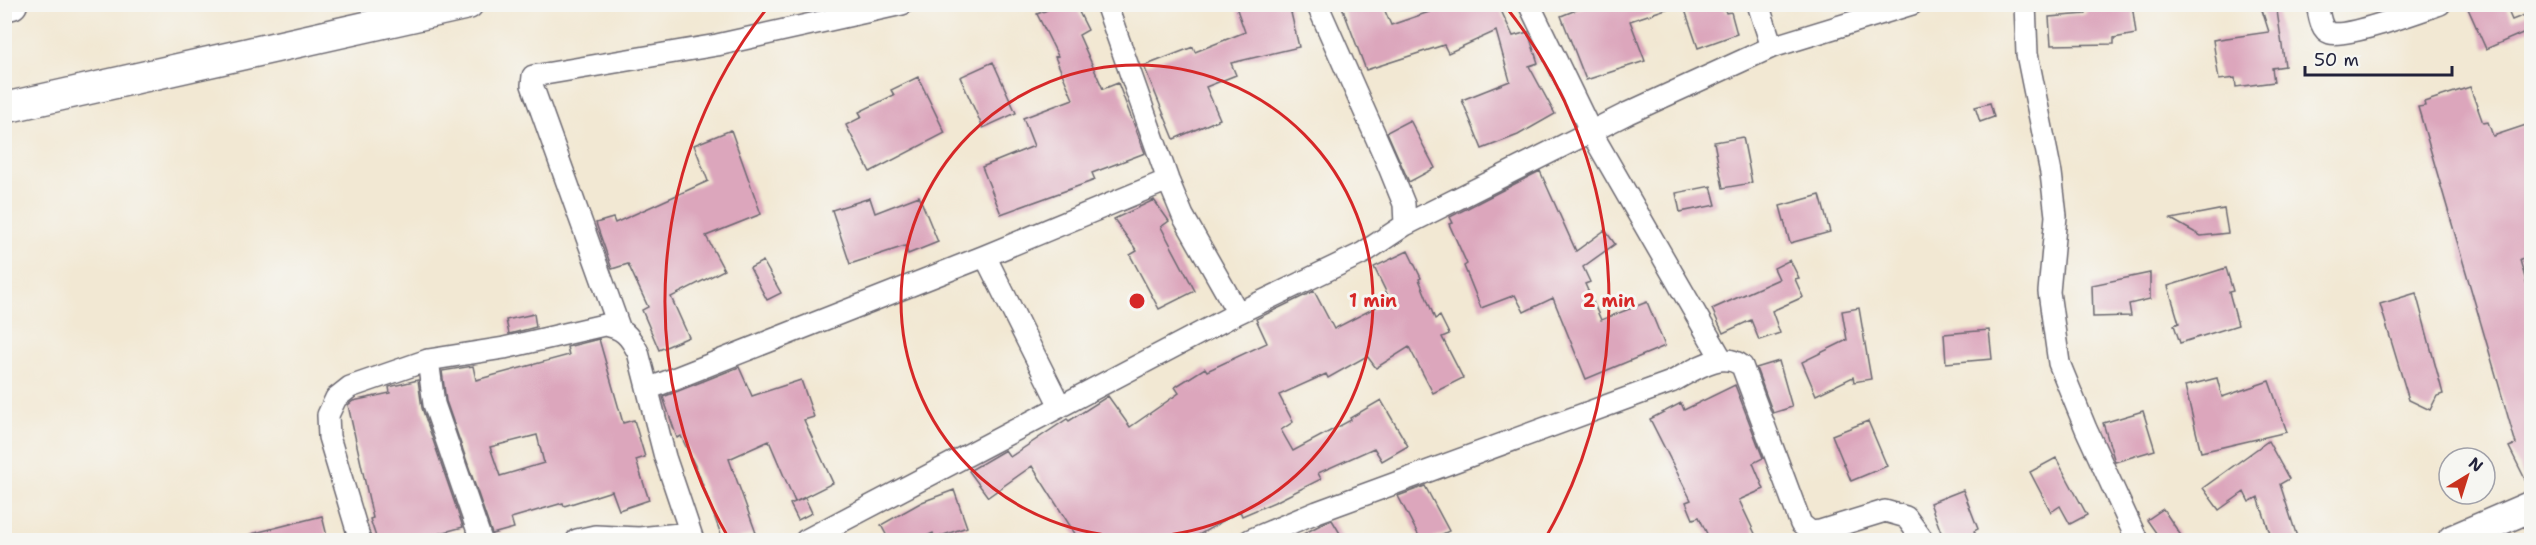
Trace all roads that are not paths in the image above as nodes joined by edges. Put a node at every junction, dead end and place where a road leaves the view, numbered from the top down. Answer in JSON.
{"nodes":[{"id":1,"x":12,"y":4,"type":"edge"},
{"id":2,"x":468,"y":4,"type":"edge"},
{"id":3,"x":902,"y":4,"type":"edge"},
{"id":4,"x":1106,"y":4,"type":"edge"},
{"id":5,"x":1317,"y":4,"type":"edge"},
{"id":6,"x":1529,"y":4,"type":"edge"},
{"id":7,"x":1758,"y":4,"type":"edge"},
{"id":8,"x":1912,"y":4,"type":"edge"},
{"id":9,"x":2025,"y":4,"type":"edge"},
{"id":10,"x":2316,"y":4,"type":"edge"},
{"id":11,"x":2440,"y":4,"type":"edge"},
{"id":12,"x":4,"y":6,"type":"edge"},
{"id":13,"x":1772,"y":47,"type":"junction"},
{"id":14,"x":4,"y":108,"type":"edge"},
{"id":15,"x":1591,"y":132,"type":"junction"},
{"id":16,"x":1168,"y":180,"type":"junction"},
{"id":17,"x":1405,"y":225,"type":"junction"},
{"id":18,"x":985,"y":256,"type":"junction"},
{"id":19,"x":1238,"y":313,"type":"junction"},
{"id":20,"x":619,"y":327,"type":"junction"},
{"id":21,"x":1721,"y":358,"type":"junction"},
{"id":22,"x":428,"y":360,"type":"junction"},
{"id":23,"x":648,"y":389,"type":"junction"},
{"id":24,"x":1060,"y":406,"type":"junction"},
{"id":25,"x":2532,"y":506,"type":"edge"},
{"id":26,"x":691,"y":537,"type":"edge"},
{"id":27,"x":360,"y":540,"type":"edge"},
{"id":28,"x":481,"y":540,"type":"edge"},
{"id":29,"x":577,"y":540,"type":"edge"},
{"id":30,"x":806,"y":540,"type":"edge"},
{"id":31,"x":1250,"y":540,"type":"edge"},
{"id":32,"x":1923,"y":540,"type":"edge"},
{"id":33,"x":2137,"y":540,"type":"edge"},
{"id":34,"x":2454,"y":540,"type":"edge"}],
"edges":[{"from":1,"to":12,"type":"highway"},
{"from":2,"to":14,"type":"highway"},
{"from":3,"to":20,"type":"street"},
{"from":4,"to":16,"type":"street"},
{"from":5,"to":17,"type":"street"},
{"from":6,"to":15,"type":"street"},
{"from":7,"to":13,"type":"street"},
{"from":8,"to":13,"type":"street"},
{"from":9,"to":33,"type":"street"},
{"from":10,"to":11,"type":"street"},
{"from":13,"to":15,"type":"street"},
{"from":15,"to":17,"type":"street"},
{"from":15,"to":21,"type":"street"},
{"from":16,"to":18,"type":"street"},
{"from":16,"to":19,"type":"street"},
{"from":17,"to":19,"type":"street"},
{"from":18,"to":23,"type":"street"},
{"from":18,"to":24,"type":"street"},
{"from":19,"to":24,"type":"street"},
{"from":20,"to":22,"type":"street"},
{"from":20,"to":23,"type":"street"},
{"from":21,"to":31,"type":"street"},
{"from":21,"to":32,"type":"street"},
{"from":22,"to":27,"type":"street"},
{"from":22,"to":28,"type":"street"},
{"from":23,"to":26,"type":"street"},
{"from":24,"to":30,"type":"street"},
{"from":25,"to":34,"type":"highway"},
{"from":26,"to":29,"type":"street"}]}
